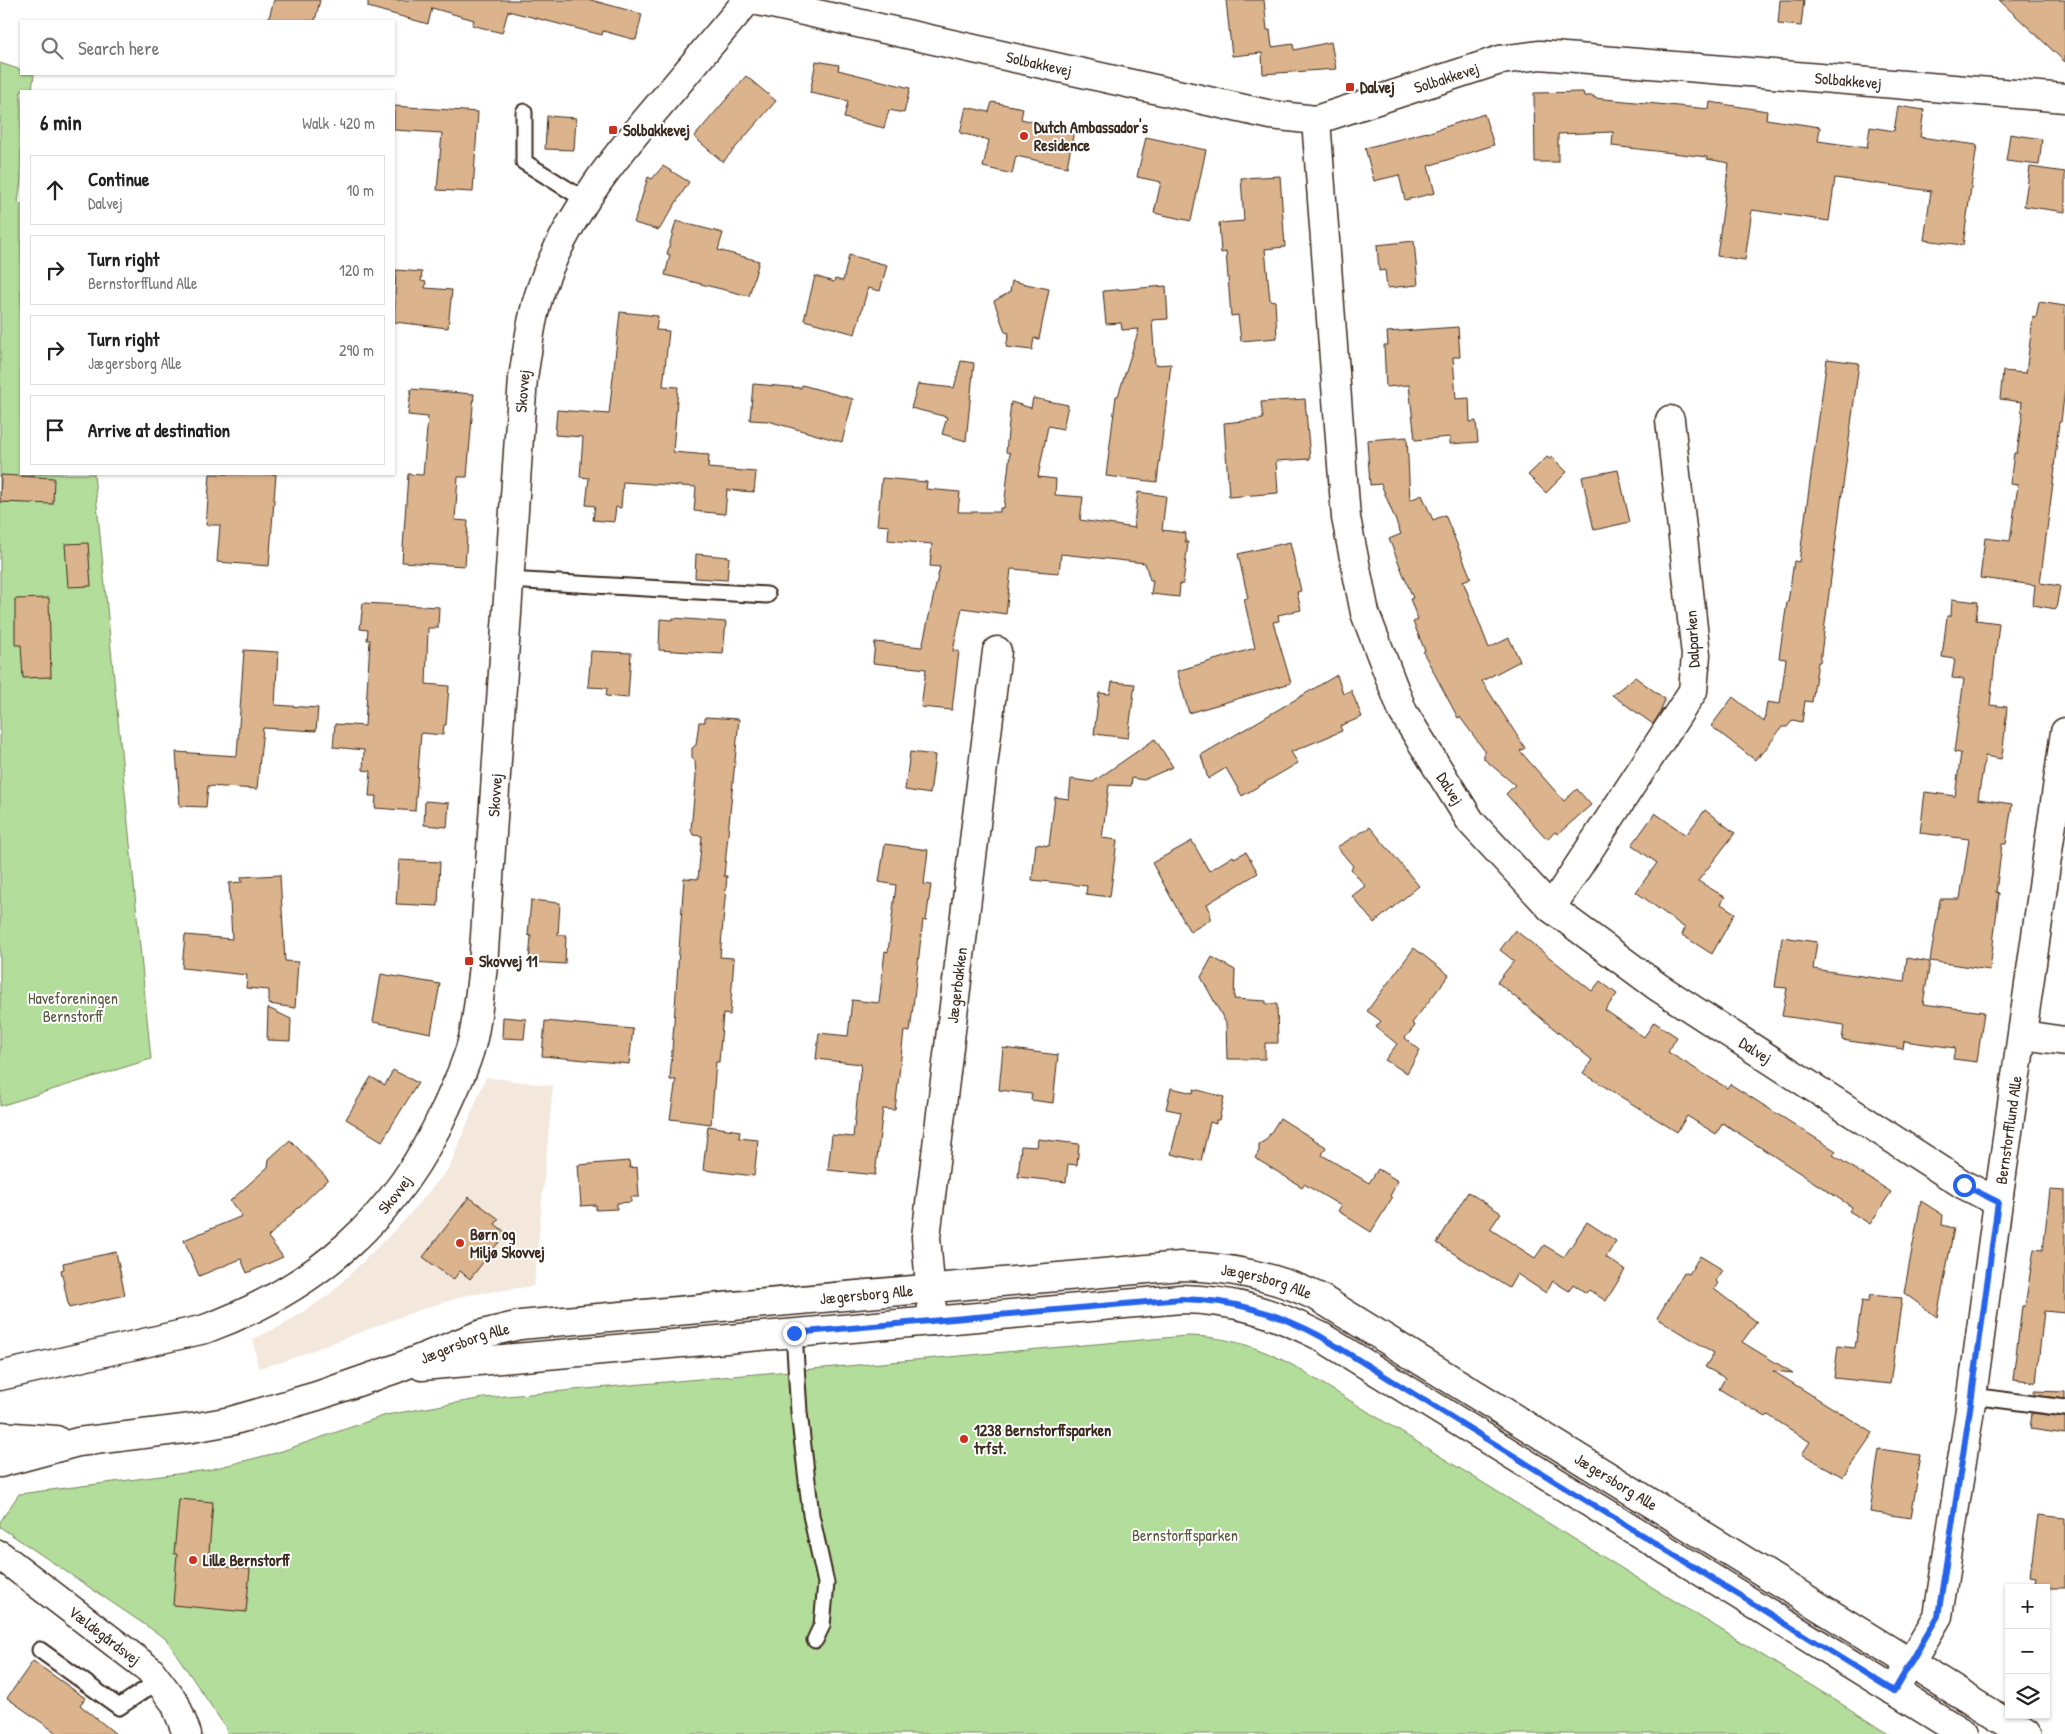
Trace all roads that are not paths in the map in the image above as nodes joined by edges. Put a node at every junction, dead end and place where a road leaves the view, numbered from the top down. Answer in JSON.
{"nodes":[{"id":1,"x":748,"y":0,"type":"edge"},
{"id":2,"x":754,"y":0,"type":"edge"},
{"id":3,"x":2065,"y":98,"type":"edge"},
{"id":4,"x":524,"y":112,"type":"dead end"},
{"id":5,"x":1316,"y":120,"type":"junction"},
{"id":6,"x":586,"y":200,"type":"junction"},
{"id":7,"x":1670,"y":420,"type":"dead end"},
{"id":8,"x":508,"y":580,"type":"junction"},
{"id":9,"x":767,"y":595,"type":"dead end"},
{"id":10,"x":997,"y":652,"type":"dead end"},
{"id":11,"x":2065,"y":732,"type":"edge"},
{"id":12,"x":1551,"y":908,"type":"junction"},
{"id":13,"x":2023,"y":1035,"type":"junction"},
{"id":14,"x":2065,"y":1041,"type":"edge"},
{"id":15,"x":1998,"y":1202,"type":"junction"},
{"id":16,"x":930,"y":1289,"type":"junction"},
{"id":17,"x":933,"y":1321,"type":"junction"},
{"id":18,"x":794,"y":1333,"type":"junction"},
{"id":19,"x":395,"y":1369,"type":"junction"},
{"id":20,"x":0,"y":1376,"type":"edge"},
{"id":21,"x":1972,"y":1396,"type":"junction"},
{"id":22,"x":2065,"y":1408,"type":"edge"},
{"id":23,"x":0,"y":1436,"type":"edge"},
{"id":24,"x":78,"y":1442,"type":"junction"},
{"id":25,"x":0,"y":1462,"type":"edge"},
{"id":26,"x":0,"y":1555,"type":"edge"},
{"id":27,"x":815,"y":1640,"type":"dead end"},
{"id":28,"x":40,"y":1650,"type":"dead end"},
{"id":29,"x":1910,"y":1664,"type":"junction"},
{"id":30,"x":158,"y":1680,"type":"junction"},
{"id":31,"x":1894,"y":1691,"type":"junction"},
{"id":32,"x":188,"y":1734,"type":"edge"},
{"id":33,"x":1964,"y":1734,"type":"edge"},
{"id":34,"x":2024,"y":1734,"type":"edge"}],
"edges":[{"from":1,"to":6,"type":"street","name":"Skovvej"},
{"from":2,"to":5,"type":"street","name":"Solbakkevej"},
{"from":3,"to":5,"type":"street","name":"Solbakkevej"},
{"from":4,"to":6,"type":"lane"},
{"from":5,"to":12,"type":"street","name":"Dalvej"},
{"from":6,"to":8,"type":"street","name":"Skovvej"},
{"from":7,"to":12,"type":"street","name":"Dalparken"},
{"from":8,"to":9,"type":"lane"},
{"from":8,"to":20,"type":"street","name":"Skovvej"},
{"from":10,"to":16,"type":"street","name":"Jægerbakken"},
{"from":11,"to":13,"type":"street","name":"Bernstorfflund Alle"},
{"from":12,"to":15,"type":"street","name":"Dalvej"},
{"from":13,"to":14,"type":"street"},
{"from":13,"to":15,"type":"street","name":"Bernstorfflund Alle"},
{"from":15,"to":21,"type":"street","name":"Bernstorfflund Alle"},
{"from":16,"to":17,"type":"street","name":"Jægerbakken"},
{"from":16,"to":19,"type":"street","name":"Jægersborg Alle"},
{"from":16,"to":29,"type":"street","name":"Jægersborg Alle"},
{"from":17,"to":18,"type":"street","name":"Jægersborg Alle"},
{"from":17,"to":31,"type":"street","name":"Jægersborg Alle"},
{"from":18,"to":19,"type":"street","name":"Jægersborg Alle"},
{"from":18,"to":27,"type":"lane"},
{"from":19,"to":24,"type":"street","name":"Jægersborg Alle"},
{"from":21,"to":22,"type":"lane"},
{"from":21,"to":29,"type":"street","name":"Bernstorfflund Alle"},
{"from":23,"to":24,"type":"street","name":"Jægersborg Alle"},
{"from":24,"to":25,"type":"street","name":"Jægersborg Alle"},
{"from":26,"to":30,"type":"street","name":"Vældegårdsvej"},
{"from":28,"to":30,"type":"lane"},
{"from":29,"to":31,"type":"street","name":"Bernstorfflund Alle"},
{"from":29,"to":34,"type":"street","name":"Jægersborg Alle"},
{"from":30,"to":32,"type":"street","name":"Vældegårdsvej"},
{"from":31,"to":33,"type":"street","name":"Jægersborg Alle"}]}
